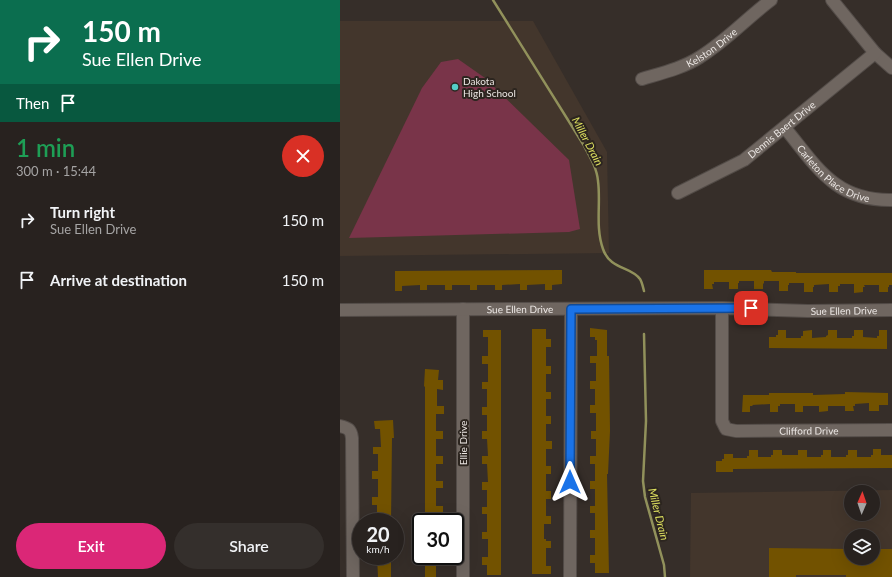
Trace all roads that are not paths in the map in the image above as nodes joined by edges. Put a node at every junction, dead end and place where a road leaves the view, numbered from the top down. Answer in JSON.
{"nodes":[{"id":1,"x":832,"y":0,"type":"edge"},
{"id":2,"x":766,"y":1,"type":"edge"},
{"id":3,"x":875,"y":53,"type":"junction"},
{"id":4,"x":892,"y":68,"type":"edge"},
{"id":5,"x":642,"y":79,"type":"dead end"},
{"id":6,"x":785,"y":128,"type":"junction"},
{"id":7,"x":678,"y":193,"type":"dead end"},
{"id":8,"x":892,"y":200,"type":"edge"},
{"id":9,"x":722,"y":308,"type":"junction"},
{"id":10,"x":463,"y":309,"type":"junction"},
{"id":11,"x":571,"y":309,"type":"junction"},
{"id":12,"x":340,"y":310,"type":"edge"},
{"id":13,"x":892,"y":310,"type":"edge"},
{"id":14,"x":344,"y":427,"type":"edge"},
{"id":15,"x":892,"y":430,"type":"edge"},
{"id":16,"x":353,"y":577,"type":"edge"},
{"id":17,"x":463,"y":577,"type":"edge"},
{"id":18,"x":570,"y":577,"type":"edge"}],
"edges":[{"from":1,"to":3,"type":"street"},
{"from":2,"to":5,"type":"street","name":"Kelston Drive"},
{"from":3,"to":4,"type":"street"},
{"from":3,"to":6,"type":"street","name":"Dennis Baert Drive"},
{"from":6,"to":7,"type":"street","name":"Dennis Baert Drive"},
{"from":6,"to":8,"type":"street","name":"Carleton Place Drive"},
{"from":9,"to":11,"type":"street","name":"Sue Ellen Drive"},
{"from":9,"to":13,"type":"street","name":"Sue Ellen Drive"},
{"from":9,"to":15,"type":"street","name":"Clifford Drive"},
{"from":10,"to":11,"type":"street","name":"Sue Ellen Drive"},
{"from":10,"to":12,"type":"street","name":"Sue Ellen Drive"},
{"from":10,"to":17,"type":"street","name":"Ellie Drive"},
{"from":11,"to":18,"type":"street"},
{"from":14,"to":16,"type":"street"}]}
